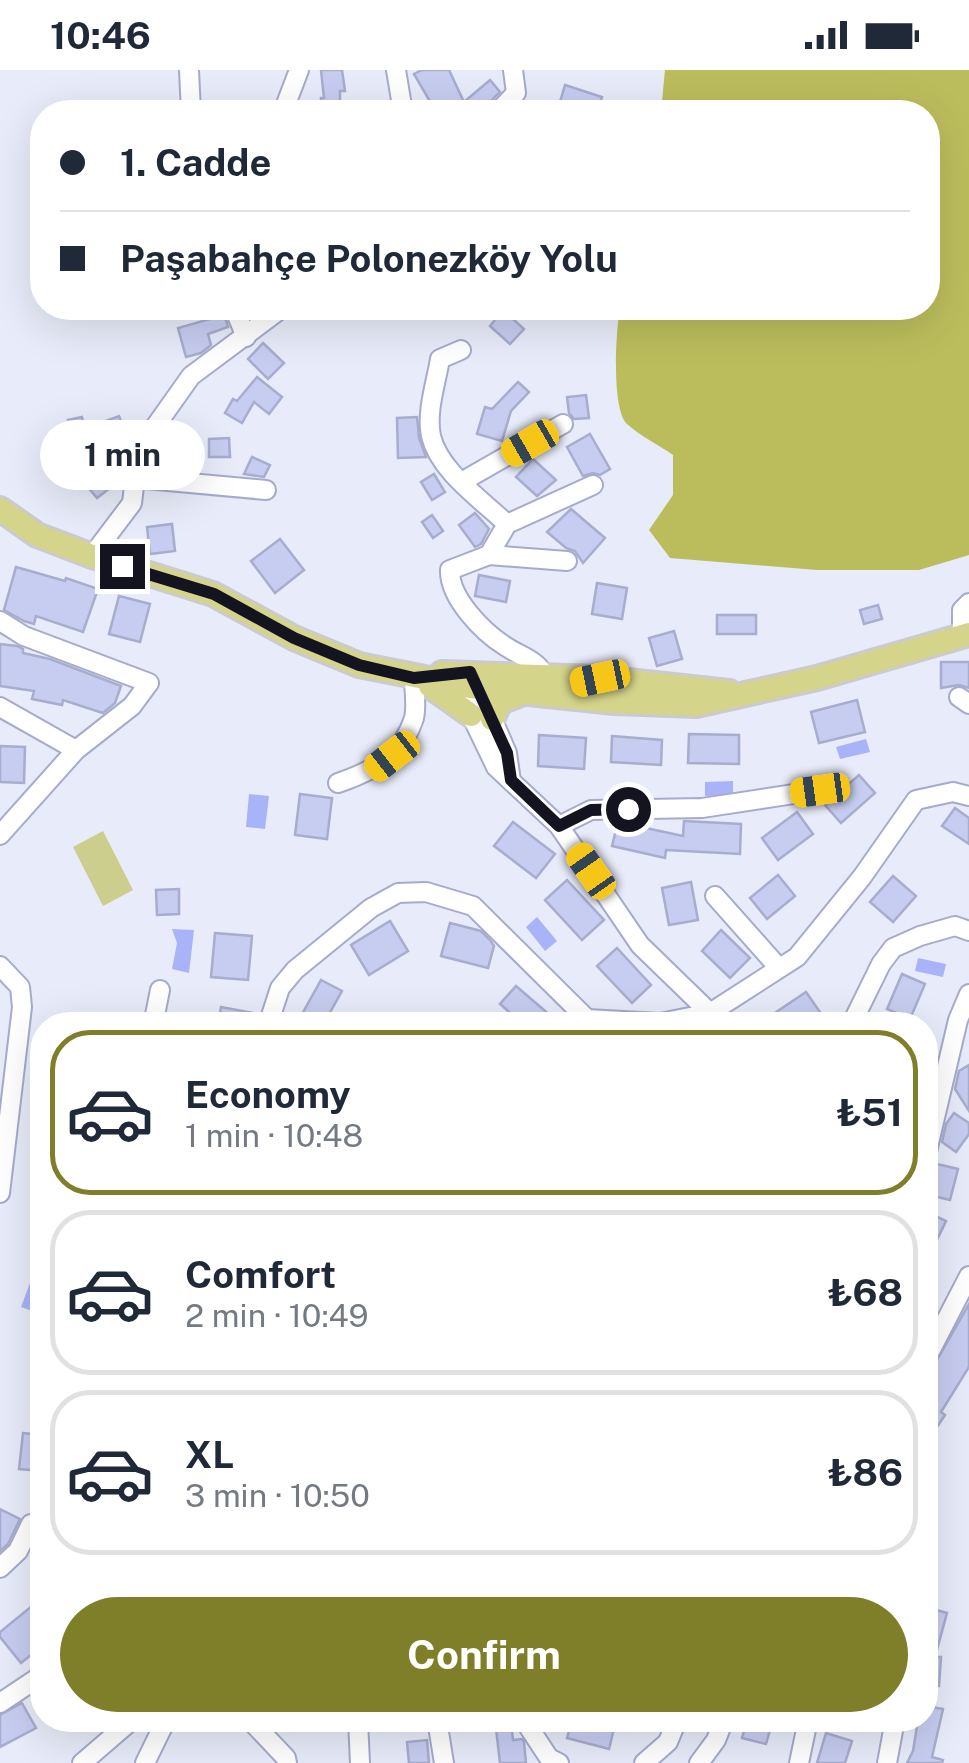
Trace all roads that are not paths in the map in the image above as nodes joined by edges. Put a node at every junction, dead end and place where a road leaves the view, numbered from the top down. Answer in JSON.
{"nodes":[{"id":1,"x":189,"y":70,"type":"edge"},
{"id":2,"x":299,"y":70,"type":"edge"},
{"id":3,"x":396,"y":70,"type":"edge"},
{"id":4,"x":513,"y":70,"type":"edge"},
{"id":5,"x":190,"y":100,"type":"edge"},
{"id":6,"x":288,"y":100,"type":"edge"},
{"id":7,"x":401,"y":100,"type":"edge"},
{"id":8,"x":509,"y":100,"type":"edge"},
{"id":9,"x":239,"y":320,"type":"edge"},
{"id":10,"x":267,"y":320,"type":"edge"},
{"id":11,"x":246,"y":337,"type":"junction"},
{"id":12,"x":460,"y":350,"type":"dead end"},
{"id":13,"x":564,"y":424,"type":"dead end"},
{"id":14,"x":135,"y":478,"type":"junction"},
{"id":15,"x":463,"y":481,"type":"junction"},
{"id":16,"x":593,"y":485,"type":"dead end"},
{"id":17,"x":266,"y":490,"type":"dead end"},
{"id":18,"x":0,"y":509,"type":"edge"},
{"id":19,"x":507,"y":524,"type":"junction"},
{"id":20,"x":92,"y":556,"type":"junction"},
{"id":21,"x":489,"y":556,"type":"junction"},
{"id":22,"x":567,"y":562,"type":"dead end"},
{"id":23,"x":969,"y":602,"type":"edge"},
{"id":24,"x":0,"y":621,"type":"edge"},
{"id":25,"x":966,"y":635,"type":"edge"},
{"id":26,"x":544,"y":674,"type":"junction"},
{"id":27,"x":414,"y":678,"type":"junction"},
{"id":28,"x":600,"y":678,"type":"junction"},
{"id":29,"x":473,"y":682,"type":"junction"},
{"id":30,"x":525,"y":693,"type":"junction"},
{"id":31,"x":742,"y":694,"type":"junction"},
{"id":32,"x":0,"y":707,"type":"edge"},
{"id":33,"x":481,"y":717,"type":"junction"},
{"id":34,"x":76,"y":750,"type":"junction"},
{"id":35,"x":338,"y":783,"type":"dead end"},
{"id":36,"x":820,"y":790,"type":"dead end"},
{"id":37,"x":969,"y":796,"type":"edge"},
{"id":38,"x":559,"y":826,"type":"junction"},
{"id":39,"x":0,"y":836,"type":"edge"},
{"id":40,"x":715,"y":896,"type":"dead end"},
{"id":41,"x":969,"y":931,"type":"edge"},
{"id":42,"x":0,"y":966,"type":"edge"},
{"id":43,"x":779,"y":968,"type":"junction"},
{"id":44,"x":160,"y":990,"type":"dead end"},
{"id":45,"x":969,"y":994,"type":"edge"},
{"id":46,"x":156,"y":1012,"type":"edge"},
{"id":47,"x":272,"y":1012,"type":"edge"},
{"id":48,"x":579,"y":1012,"type":"edge"},
{"id":49,"x":706,"y":1012,"type":"edge"},
{"id":50,"x":722,"y":1012,"type":"edge"},
{"id":51,"x":857,"y":1012,"type":"edge"},
{"id":52,"x":938,"y":1105,"type":"edge"},
{"id":53,"x":0,"y":1194,"type":"edge"},
{"id":54,"x":969,"y":1276,"type":"edge"},
{"id":55,"x":938,"y":1336,"type":"edge"},
{"id":56,"x":30,"y":1526,"type":"edge"},
{"id":57,"x":0,"y":1568,"type":"edge"},
{"id":58,"x":30,"y":1684,"type":"edge"},
{"id":59,"x":0,"y":1703,"type":"edge"},
{"id":60,"x":118,"y":1732,"type":"edge"},
{"id":61,"x":160,"y":1732,"type":"edge"},
{"id":62,"x":261,"y":1732,"type":"edge"},
{"id":63,"x":359,"y":1732,"type":"edge"},
{"id":64,"x":439,"y":1732,"type":"edge"},
{"id":65,"x":532,"y":1732,"type":"edge"},
{"id":66,"x":672,"y":1732,"type":"edge"},
{"id":67,"x":719,"y":1732,"type":"edge"},
{"id":68,"x":805,"y":1732,"type":"edge"},
{"id":69,"x":893,"y":1732,"type":"edge"},
{"id":70,"x":82,"y":1763,"type":"edge"},
{"id":71,"x":145,"y":1763,"type":"edge"},
{"id":72,"x":286,"y":1763,"type":"edge"},
{"id":73,"x":360,"y":1763,"type":"edge"},
{"id":74,"x":444,"y":1763,"type":"edge"},
{"id":75,"x":558,"y":1763,"type":"edge"},
{"id":76,"x":644,"y":1763,"type":"edge"},
{"id":77,"x":699,"y":1763,"type":"edge"},
{"id":78,"x":799,"y":1763,"type":"edge"},
{"id":79,"x":887,"y":1763,"type":"edge"}],
"edges":[{"from":1,"to":5,"type":"street"},
{"from":2,"to":6,"type":"street"},
{"from":3,"to":7,"type":"street"},
{"from":4,"to":8,"type":"street"},
{"from":9,"to":11,"type":"street"},
{"from":10,"to":11,"type":"street"},
{"from":11,"to":14,"type":"street"},
{"from":12,"to":15,"type":"street"},
{"from":13,"to":15,"type":"street"},
{"from":14,"to":17,"type":"street"},
{"from":14,"to":20,"type":"street"},
{"from":15,"to":19,"type":"street"},
{"from":16,"to":19,"type":"street"},
{"from":18,"to":20,"type":"main road"},
{"from":19,"to":21,"type":"street"},
{"from":20,"to":27,"type":"main road"},
{"from":21,"to":22,"type":"street"},
{"from":21,"to":26,"type":"street"},
{"from":23,"to":25,"type":"street"},
{"from":24,"to":34,"type":"street"},
{"from":25,"to":31,"type":"main road"},
{"from":26,"to":28,"type":"main road"},
{"from":26,"to":29,"type":"main road"},
{"from":27,"to":29,"type":"main road"},
{"from":27,"to":33,"type":"main road"},
{"from":27,"to":35,"type":"street"},
{"from":28,"to":29,"type":"main road"},
{"from":28,"to":31,"type":"main road"},
{"from":29,"to":30,"type":"main road"},
{"from":29,"to":33,"type":"street"},
{"from":30,"to":31,"type":"main road"},
{"from":30,"to":33,"type":"main road"},
{"from":32,"to":34,"type":"street"},
{"from":33,"to":38,"type":"street"},
{"from":34,"to":39,"type":"street"},
{"from":36,"to":38,"type":"street"},
{"from":37,"to":43,"type":"street"},
{"from":38,"to":49,"type":"street"},
{"from":40,"to":43,"type":"street"},
{"from":41,"to":51,"type":"street"},
{"from":42,"to":53,"type":"street"},
{"from":43,"to":50,"type":"street"},
{"from":44,"to":46,"type":"street"},
{"from":45,"to":52,"type":"street"},
{"from":47,"to":48,"type":"street"},
{"from":54,"to":55,"type":"street"},
{"from":56,"to":57,"type":"street"},
{"from":58,"to":59,"type":"street"},
{"from":60,"to":70,"type":"street"},
{"from":61,"to":71,"type":"street"},
{"from":62,"to":72,"type":"street"},
{"from":63,"to":73,"type":"street"},
{"from":64,"to":74,"type":"street"},
{"from":65,"to":75,"type":"street"},
{"from":66,"to":76,"type":"street"},
{"from":67,"to":77,"type":"street"},
{"from":68,"to":78,"type":"street"},
{"from":69,"to":79,"type":"street"}]}
